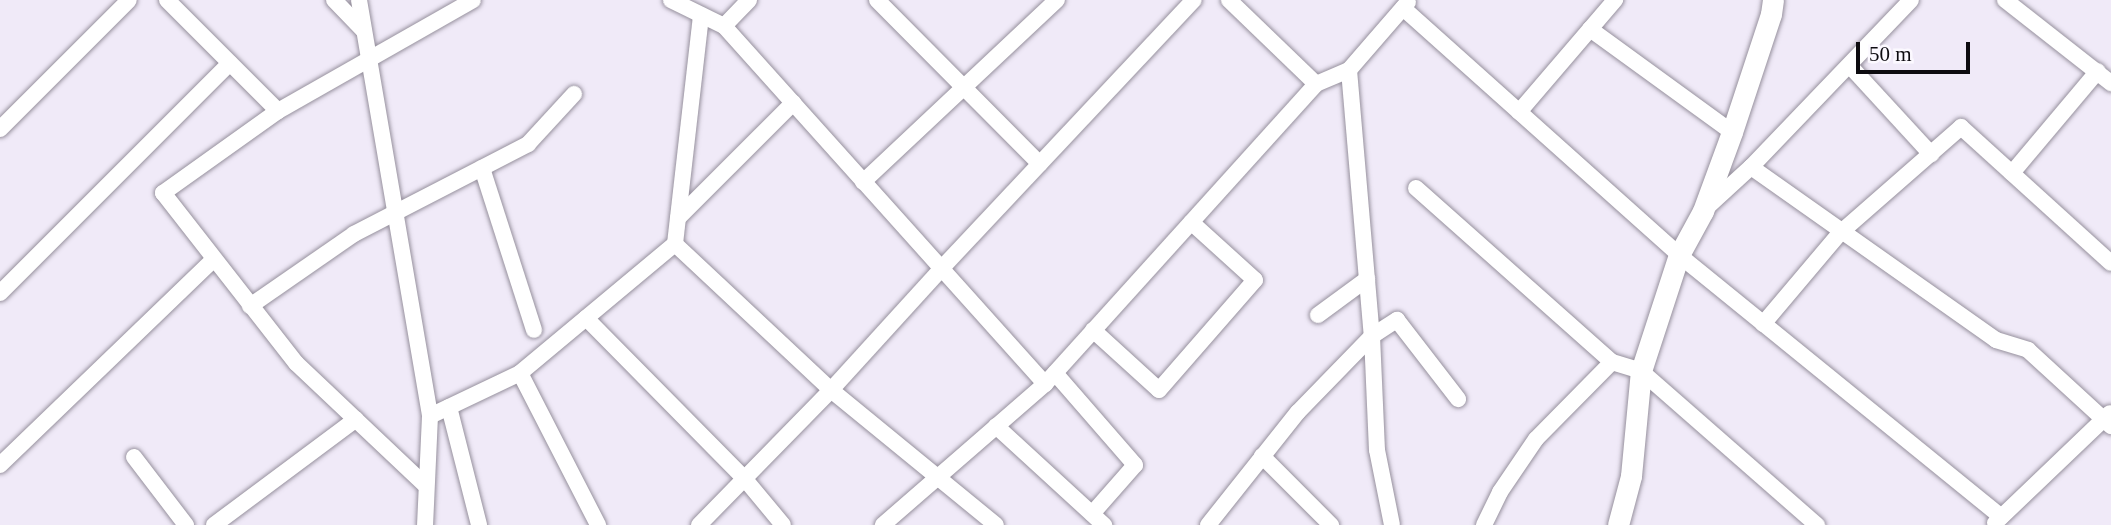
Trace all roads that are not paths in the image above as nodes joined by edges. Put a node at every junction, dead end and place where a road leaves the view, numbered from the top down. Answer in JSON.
{"nodes":[{"id":1,"x":129,"y":0,"type":"edge"},
{"id":2,"x":167,"y":0,"type":"edge"},
{"id":3,"x":334,"y":0,"type":"edge"},
{"id":4,"x":359,"y":0,"type":"edge"},
{"id":5,"x":474,"y":0,"type":"edge"},
{"id":6,"x":671,"y":0,"type":"edge"},
{"id":7,"x":749,"y":0,"type":"edge"},
{"id":8,"x":1057,"y":0,"type":"edge"},
{"id":9,"x":1194,"y":0,"type":"edge"},
{"id":10,"x":1228,"y":0,"type":"edge"},
{"id":11,"x":1773,"y":0,"type":"edge"},
{"id":12,"x":1911,"y":0,"type":"edge"},
{"id":13,"x":1612,"y":1,"type":"edge"},
{"id":14,"x":883,"y":2,"type":"edge"},
{"id":15,"x":2016,"y":3,"type":"edge"},
{"id":16,"x":1406,"y":4,"type":"edge"},
{"id":17,"x":701,"y":15,"type":"junction"},
{"id":18,"x":724,"y":26,"type":"junction"},
{"id":19,"x":1590,"y":29,"type":"junction"},
{"id":20,"x":364,"y":31,"type":"junction"},
{"id":21,"x":369,"y":59,"type":"junction"},
{"id":22,"x":230,"y":63,"type":"junction"},
{"id":23,"x":1850,"y":66,"type":"junction"},
{"id":24,"x":1349,"y":70,"type":"junction"},
{"id":25,"x":2106,"y":75,"type":"edge"},
{"id":26,"x":1317,"y":84,"type":"junction"},
{"id":27,"x":965,"y":89,"type":"junction"},
{"id":28,"x":574,"y":94,"type":"dead end"},
{"id":29,"x":793,"y":103,"type":"junction"},
{"id":30,"x":278,"y":111,"type":"junction"},
{"id":31,"x":1519,"y":112,"type":"junction"},
{"id":32,"x":0,"y":129,"type":"edge"},
{"id":33,"x":1732,"y":132,"type":"junction"},
{"id":34,"x":1931,"y":154,"type":"junction"},
{"id":35,"x":1040,"y":164,"type":"junction"},
{"id":36,"x":1751,"y":167,"type":"junction"},
{"id":37,"x":482,"y":168,"type":"junction"},
{"id":38,"x":2012,"y":173,"type":"junction"},
{"id":39,"x":863,"y":182,"type":"junction"},
{"id":40,"x":1416,"y":187,"type":"dead end"},
{"id":41,"x":1703,"y":211,"type":"junction"},
{"id":42,"x":395,"y":212,"type":"junction"},
{"id":43,"x":678,"y":218,"type":"junction"},
{"id":44,"x":1191,"y":222,"type":"junction"},
{"id":45,"x":1840,"y":233,"type":"junction"},
{"id":46,"x":676,"y":244,"type":"junction"},
{"id":47,"x":1679,"y":255,"type":"junction"},
{"id":48,"x":214,"y":259,"type":"junction"},
{"id":49,"x":2111,"y":263,"type":"edge"},
{"id":50,"x":941,"y":269,"type":"junction"},
{"id":51,"x":1367,"y":279,"type":"junction"},
{"id":52,"x":0,"y":293,"type":"edge"},
{"id":53,"x":250,"y":306,"type":"junction"},
{"id":54,"x":1318,"y":315,"type":"dead end"},
{"id":55,"x":586,"y":318,"type":"junction"},
{"id":56,"x":1763,"y":324,"type":"junction"},
{"id":57,"x":534,"y":330,"type":"dead end"},
{"id":58,"x":1093,"y":330,"type":"junction"},
{"id":59,"x":1372,"y":336,"type":"junction"},
{"id":60,"x":1612,"y":362,"type":"junction"},
{"id":61,"x":1641,"y":371,"type":"junction"},
{"id":62,"x":520,"y":373,"type":"junction"},
{"id":63,"x":1050,"y":378,"type":"junction"},
{"id":64,"x":831,"y":390,"type":"junction"},
{"id":65,"x":1458,"y":399,"type":"dead end"},
{"id":66,"x":449,"y":407,"type":"junction"},
{"id":67,"x":430,"y":416,"type":"junction"},
{"id":68,"x":356,"y":419,"type":"junction"},
{"id":69,"x":2108,"y":419,"type":"edge"},
{"id":70,"x":996,"y":426,"type":"junction"},
{"id":71,"x":1262,"y":456,"type":"junction"},
{"id":72,"x":134,"y":457,"type":"dead end"},
{"id":73,"x":0,"y":465,"type":"edge"},
{"id":74,"x":744,"y":478,"type":"junction"},
{"id":75,"x":937,"y":478,"type":"junction"},
{"id":76,"x":424,"y":484,"type":"junction"},
{"id":77,"x":1098,"y":519,"type":"edge"},
{"id":78,"x":1997,"y":521,"type":"edge"},
{"id":79,"x":186,"y":525,"type":"edge"},
{"id":80,"x":214,"y":525,"type":"edge"},
{"id":81,"x":425,"y":525,"type":"edge"},
{"id":82,"x":479,"y":525,"type":"edge"},
{"id":83,"x":598,"y":525,"type":"edge"},
{"id":84,"x":699,"y":525,"type":"edge"},
{"id":85,"x":783,"y":525,"type":"edge"},
{"id":86,"x":883,"y":525,"type":"edge"},
{"id":87,"x":996,"y":525,"type":"edge"},
{"id":88,"x":1208,"y":525,"type":"edge"},
{"id":89,"x":1331,"y":525,"type":"edge"},
{"id":90,"x":1392,"y":525,"type":"edge"},
{"id":91,"x":1484,"y":525,"type":"edge"},
{"id":92,"x":1618,"y":525,"type":"edge"},
{"id":93,"x":1817,"y":525,"type":"edge"}],
"edges":[{"from":1,"to":32,"type":"street"},
{"from":2,"to":22,"type":"street"},
{"from":3,"to":20,"type":"street"},
{"from":4,"to":20,"type":"street"},
{"from":5,"to":21,"type":"street"},
{"from":6,"to":17,"type":"street"},
{"from":7,"to":18,"type":"street"},
{"from":8,"to":27,"type":"street"},
{"from":9,"to":35,"type":"street"},
{"from":10,"to":26,"type":"street"},
{"from":11,"to":33,"type":"street"},
{"from":12,"to":23,"type":"street"},
{"from":13,"to":19,"type":"street"},
{"from":14,"to":27,"type":"street"},
{"from":15,"to":25,"type":"street"},
{"from":16,"to":24,"type":"street"},
{"from":16,"to":31,"type":"street"},
{"from":17,"to":18,"type":"street"},
{"from":17,"to":43,"type":"street"},
{"from":18,"to":29,"type":"street"},
{"from":19,"to":31,"type":"street"},
{"from":19,"to":33,"type":"street"},
{"from":20,"to":21,"type":"street"},
{"from":21,"to":30,"type":"street"},
{"from":21,"to":42,"type":"street"},
{"from":22,"to":30,"type":"street"},
{"from":22,"to":52,"type":"street"},
{"from":23,"to":34,"type":"street"},
{"from":23,"to":36,"type":"street"},
{"from":24,"to":26,"type":"street"},
{"from":24,"to":51,"type":"street"},
{"from":25,"to":38,"type":"street"},
{"from":26,"to":44,"type":"street"},
{"from":27,"to":35,"type":"street"},
{"from":27,"to":39,"type":"street"},
{"from":28,"to":37,"type":"street"},
{"from":29,"to":39,"type":"street"},
{"from":29,"to":43,"type":"street"},
{"from":30,"to":48,"type":"street"},
{"from":31,"to":47,"type":"street"},
{"from":33,"to":41,"type":"street"},
{"from":34,"to":38,"type":"street"},
{"from":34,"to":45,"type":"street"},
{"from":35,"to":50,"type":"street"},
{"from":36,"to":41,"type":"street"},
{"from":36,"to":45,"type":"street"},
{"from":37,"to":42,"type":"street"},
{"from":37,"to":57,"type":"street"},
{"from":38,"to":49,"type":"street"},
{"from":39,"to":50,"type":"street"},
{"from":40,"to":60,"type":"street"},
{"from":41,"to":47,"type":"street"},
{"from":42,"to":53,"type":"street"},
{"from":42,"to":67,"type":"street"},
{"from":43,"to":46,"type":"street"},
{"from":44,"to":58,"type":"street"},
{"from":44,"to":58,"type":"street"},
{"from":45,"to":56,"type":"street"},
{"from":45,"to":69,"type":"street"},
{"from":46,"to":55,"type":"street"},
{"from":46,"to":64,"type":"street"},
{"from":47,"to":56,"type":"street"},
{"from":47,"to":61,"type":"street"},
{"from":48,"to":53,"type":"street"},
{"from":48,"to":73,"type":"street"},
{"from":50,"to":63,"type":"street"},
{"from":50,"to":64,"type":"street"},
{"from":51,"to":54,"type":"street"},
{"from":51,"to":59,"type":"street"},
{"from":53,"to":68,"type":"street"},
{"from":55,"to":62,"type":"street"},
{"from":55,"to":74,"type":"street"},
{"from":56,"to":78,"type":"street"},
{"from":58,"to":63,"type":"street"},
{"from":59,"to":65,"type":"street"},
{"from":59,"to":71,"type":"street"},
{"from":59,"to":90,"type":"street"},
{"from":60,"to":61,"type":"street"},
{"from":60,"to":91,"type":"street"},
{"from":61,"to":92,"type":"street"},
{"from":61,"to":93,"type":"street"},
{"from":62,"to":66,"type":"street"},
{"from":62,"to":83,"type":"street"},
{"from":63,"to":70,"type":"street"},
{"from":63,"to":77,"type":"street"},
{"from":64,"to":74,"type":"street"},
{"from":64,"to":75,"type":"street"},
{"from":66,"to":67,"type":"street"},
{"from":66,"to":82,"type":"street"},
{"from":67,"to":76,"type":"street"},
{"from":68,"to":76,"type":"street"},
{"from":68,"to":80,"type":"street"},
{"from":69,"to":78,"type":"street"},
{"from":70,"to":75,"type":"street"},
{"from":70,"to":77,"type":"street"},
{"from":71,"to":88,"type":"street"},
{"from":71,"to":89,"type":"street"},
{"from":72,"to":79,"type":"street"},
{"from":74,"to":84,"type":"street"},
{"from":74,"to":85,"type":"street"},
{"from":75,"to":86,"type":"street"},
{"from":75,"to":87,"type":"street"},
{"from":76,"to":81,"type":"street"}]}
